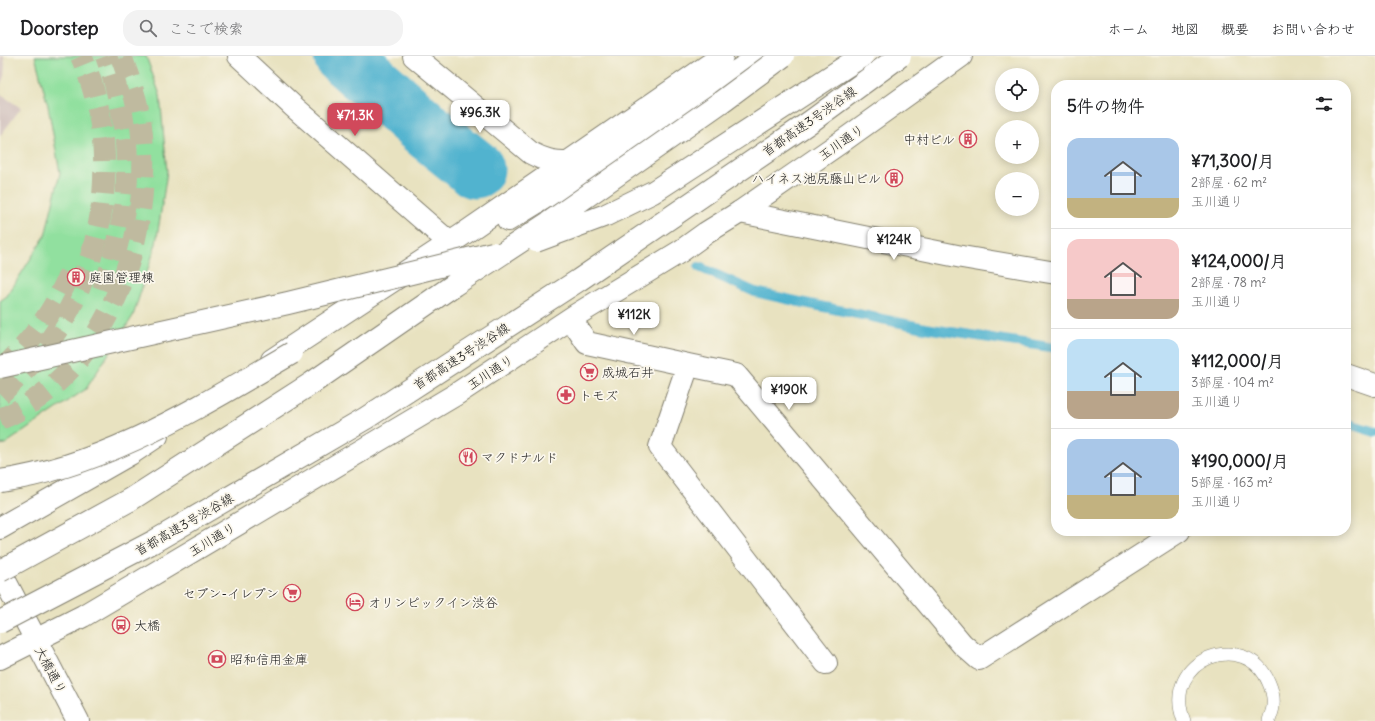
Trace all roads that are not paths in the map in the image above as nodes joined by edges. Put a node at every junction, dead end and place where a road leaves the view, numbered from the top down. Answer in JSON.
{"nodes":[{"id":1,"x":239,"y":56,"type":"edge"},
{"id":2,"x":414,"y":56,"type":"edge"},
{"id":3,"x":722,"y":56,"type":"edge"},
{"id":4,"x":760,"y":56,"type":"edge"},
{"id":5,"x":782,"y":56,"type":"edge"},
{"id":6,"x":862,"y":56,"type":"edge"},
{"id":7,"x":900,"y":56,"type":"edge"},
{"id":8,"x":961,"y":56,"type":"edge"},
{"id":9,"x":568,"y":162,"type":"junction"},
{"id":10,"x":740,"y":212,"type":"junction"},
{"id":11,"x":456,"y":239,"type":"junction"},
{"id":12,"x":1051,"y":272,"type":"edge"},
{"id":13,"x":571,"y":319,"type":"junction"},
{"id":14,"x":688,"y":365,"type":"junction"},
{"id":15,"x":0,"y":367,"type":"edge"},
{"id":16,"x":1351,"y":377,"type":"edge"},
{"id":17,"x":1375,"y":385,"type":"edge"},
{"id":18,"x":0,"y":481,"type":"edge"},
{"id":19,"x":0,"y":528,"type":"edge"},
{"id":20,"x":1171,"y":536,"type":"edge"},
{"id":21,"x":0,"y":571,"type":"edge"},
{"id":22,"x":0,"y":622,"type":"edge"},
{"id":23,"x":36,"y":641,"type":"junction"},
{"id":24,"x":0,"y":658,"type":"edge"},
{"id":25,"x":826,"y":663,"type":"dead end"},
{"id":26,"x":78,"y":721,"type":"edge"},
{"id":27,"x":1184,"y":721,"type":"edge"},
{"id":28,"x":1269,"y":721,"type":"edge"}],
"edges":[{"from":1,"to":11,"type":"main road"},
{"from":2,"to":9,"type":"main road"},
{"from":3,"to":9,"type":"main road"},
{"from":4,"to":18,"type":"main road","bridge":true},
{"from":5,"to":21,"type":"main road","bridge":true},
{"from":6,"to":15,"type":"main road","bridge":true},
{"from":7,"to":22,"type":"main road","name":"首都高速3号渋谷線","bridge":true},
{"from":8,"to":10,"type":"main road","name":"玉川通り"},
{"from":9,"to":11,"type":"main road"},
{"from":10,"to":12,"type":"main road"},
{"from":10,"to":13,"type":"main road","name":"玉川通り"},
{"from":11,"to":19,"type":"main road"},
{"from":13,"to":14,"type":"main road"},
{"from":13,"to":23,"type":"main road","name":"玉川通り"},
{"from":14,"to":20,"type":"main road"},
{"from":14,"to":25,"type":"main road"},
{"from":16,"to":17,"type":"main road"},
{"from":21,"to":23,"type":"main road","name":"大橋通り"},
{"from":23,"to":24,"type":"main road","name":"玉川通り"},
{"from":23,"to":26,"type":"main road","name":"大橋通り"},
{"from":27,"to":28,"type":"lane"}]}
